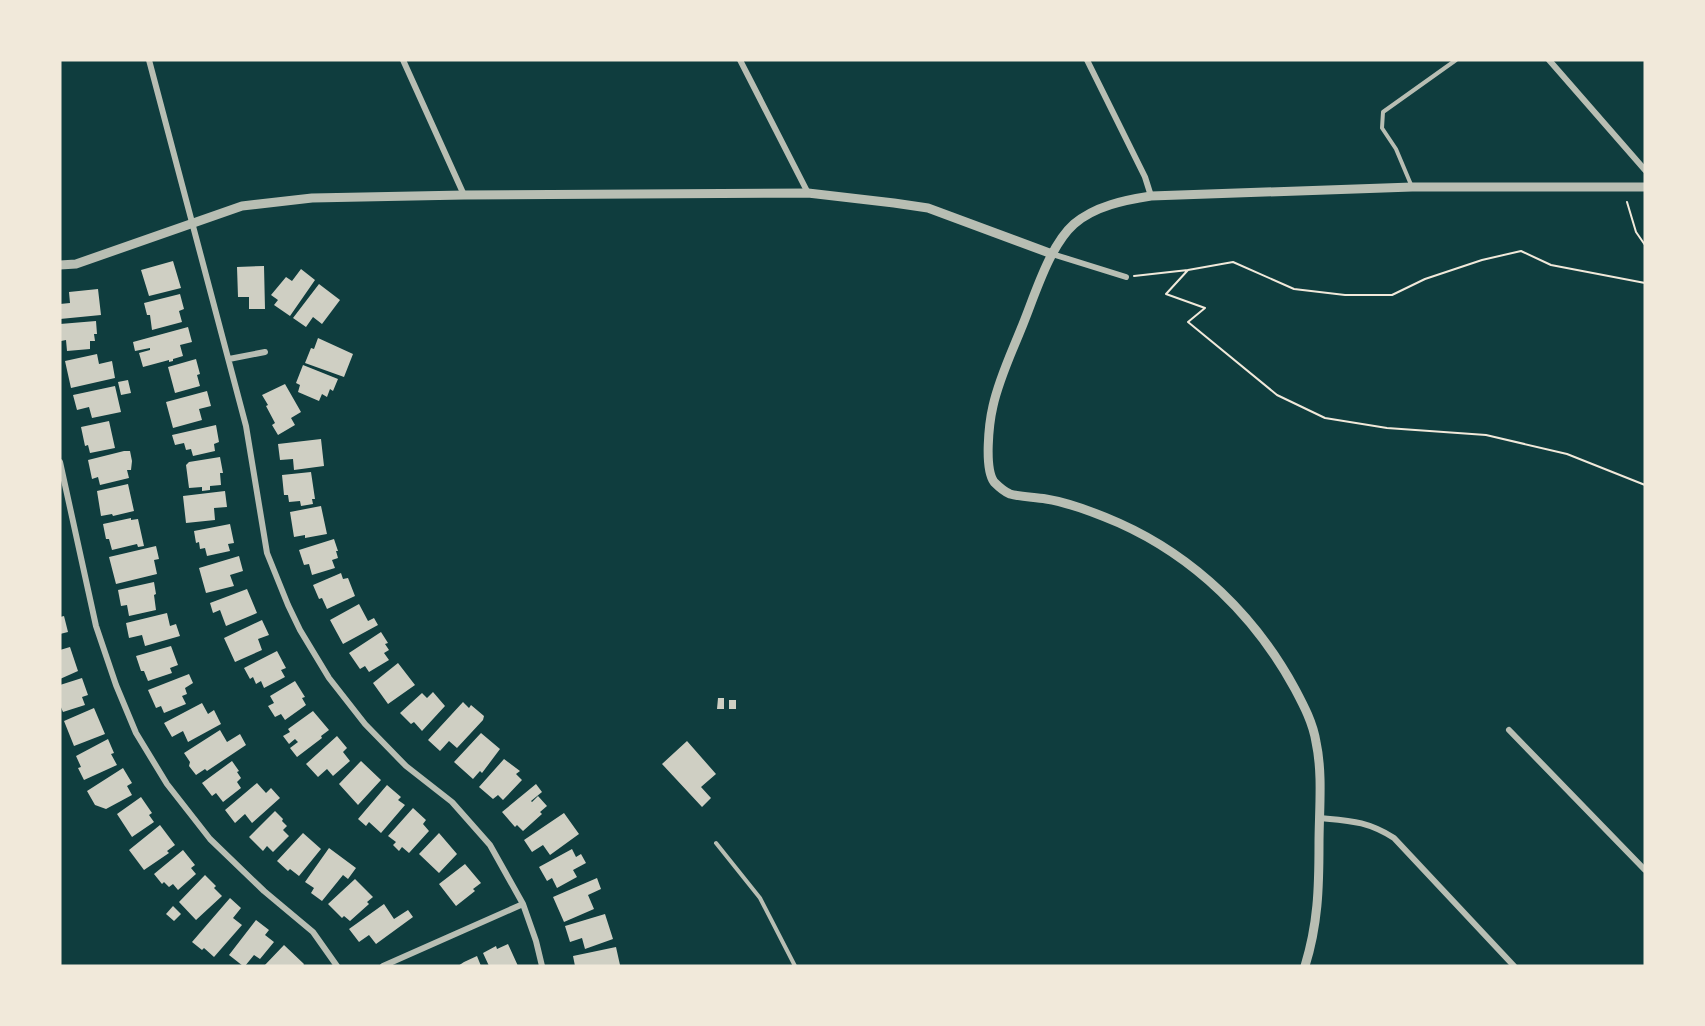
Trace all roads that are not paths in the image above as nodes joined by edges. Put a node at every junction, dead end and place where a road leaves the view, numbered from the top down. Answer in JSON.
{"nodes":[{"id":1,"x":148,"y":60,"type":"edge"},
{"id":2,"x":403,"y":60,"type":"edge"},
{"id":3,"x":740,"y":60,"type":"edge"},
{"id":4,"x":1087,"y":60,"type":"edge"},
{"id":5,"x":1456,"y":60,"type":"edge"},
{"id":6,"x":1549,"y":60,"type":"edge"},
{"id":7,"x":1645,"y":170,"type":"edge"},
{"id":8,"x":1412,"y":187,"type":"junction"},
{"id":9,"x":1645,"y":187,"type":"edge"},
{"id":10,"x":808,"y":193,"type":"junction"},
{"id":11,"x":464,"y":195,"type":"junction"},
{"id":12,"x":1151,"y":196,"type":"junction"},
{"id":13,"x":193,"y":222,"type":"junction"},
{"id":14,"x":1052,"y":254,"type":"junction"},
{"id":15,"x":60,"y":266,"type":"edge"},
{"id":16,"x":1126,"y":277,"type":"road end"},
{"id":17,"x":265,"y":352,"type":"dead end"},
{"id":18,"x":229,"y":359,"type":"junction"},
{"id":19,"x":60,"y":462,"type":"edge"},
{"id":20,"x":1509,"y":730,"type":"dead end"},
{"id":21,"x":1319,"y":818,"type":"junction"},
{"id":22,"x":716,"y":843,"type":"dead end"},
{"id":23,"x":1645,"y":870,"type":"edge"},
{"id":24,"x":523,"y":904,"type":"junction"},
{"id":25,"x":337,"y":966,"type":"edge"},
{"id":26,"x":384,"y":966,"type":"edge"},
{"id":27,"x":542,"y":966,"type":"edge"},
{"id":28,"x":795,"y":966,"type":"edge"},
{"id":29,"x":1305,"y":966,"type":"edge"},
{"id":30,"x":1514,"y":966,"type":"edge"}],
"edges":[{"from":1,"to":13,"type":"street"},
{"from":2,"to":11,"type":"street"},
{"from":3,"to":10,"type":"street"},
{"from":4,"to":12,"type":"street"},
{"from":5,"to":8,"type":"lane"},
{"from":6,"to":7,"type":"street"},
{"from":8,"to":9,"type":"street"},
{"from":8,"to":12,"type":"street"},
{"from":10,"to":11,"type":"street"},
{"from":10,"to":14,"type":"street"},
{"from":11,"to":13,"type":"street"},
{"from":12,"to":14,"type":"street"},
{"from":13,"to":15,"type":"street"},
{"from":13,"to":18,"type":"street"},
{"from":14,"to":16,"type":"street"},
{"from":14,"to":21,"type":"street"},
{"from":17,"to":18,"type":"street"},
{"from":18,"to":24,"type":"street"},
{"from":19,"to":25,"type":"street"},
{"from":20,"to":23,"type":"street"},
{"from":21,"to":29,"type":"street"},
{"from":21,"to":30,"type":"street"},
{"from":22,"to":28,"type":"lane"},
{"from":24,"to":26,"type":"street"},
{"from":24,"to":27,"type":"street"}]}
